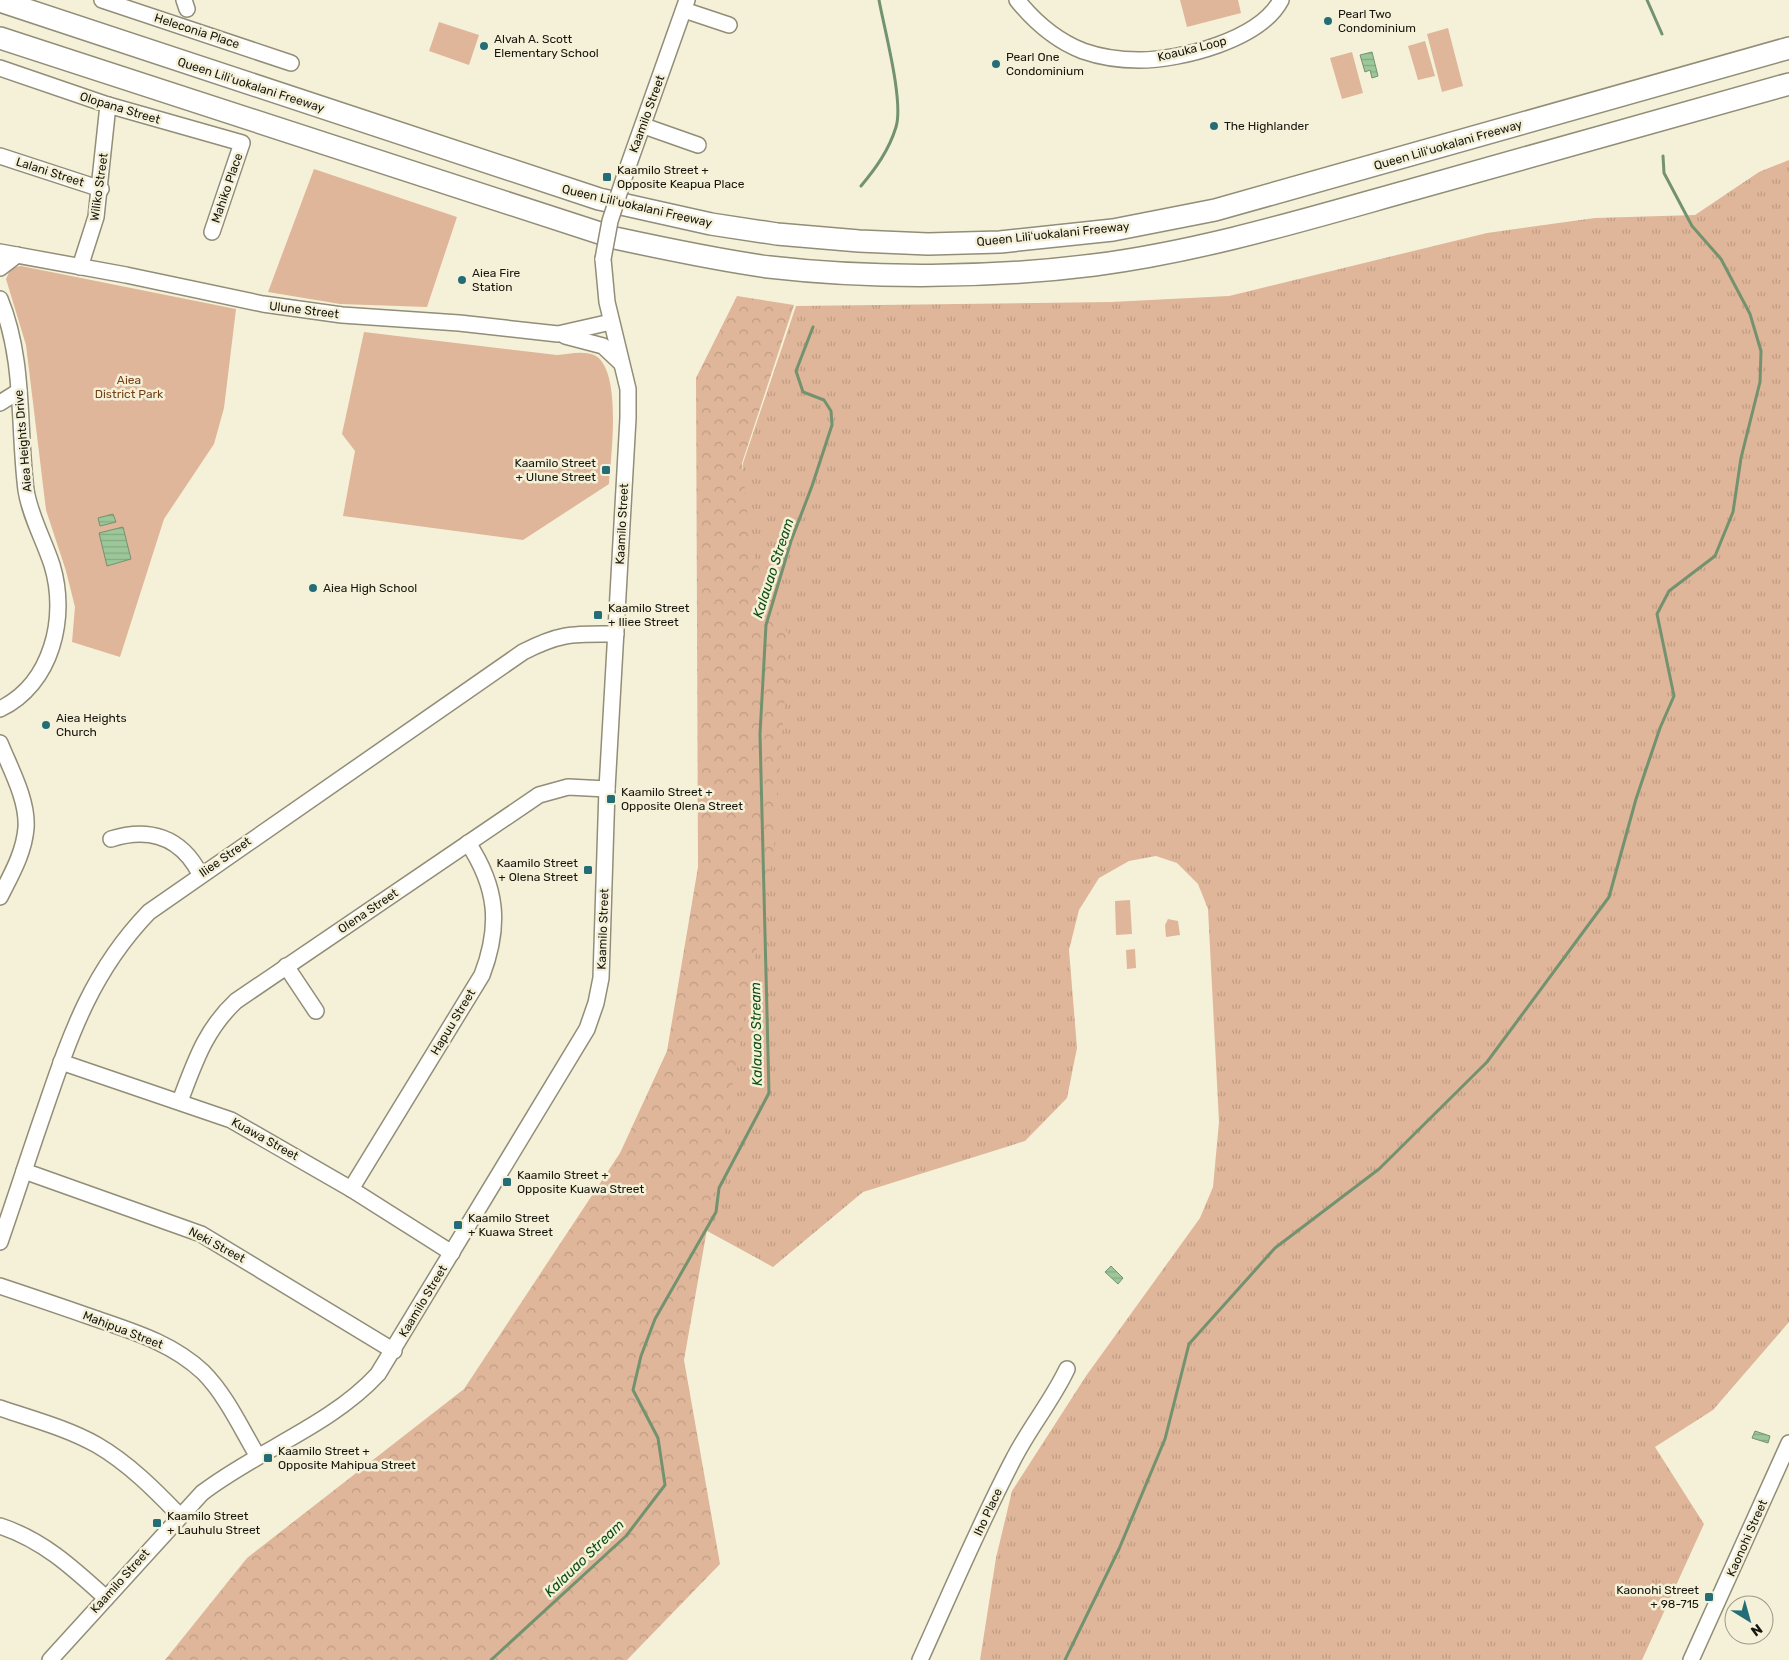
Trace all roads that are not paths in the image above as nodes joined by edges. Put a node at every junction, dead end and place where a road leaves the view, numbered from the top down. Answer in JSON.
{"nodes":[{"id":1,"x":102,"y":0,"type":"edge"},
{"id":2,"x":1017,"y":0,"type":"edge"},
{"id":3,"x":1281,"y":0,"type":"edge"},
{"id":4,"x":0,"y":1,"type":"edge"},
{"id":5,"x":686,"y":5,"type":"edge"},
{"id":6,"x":729,"y":25,"type":"dead end"},
{"id":7,"x":0,"y":38,"type":"edge"},
{"id":8,"x":1789,"y":48,"type":"edge"},
{"id":9,"x":291,"y":63,"type":"dead end"},
{"id":10,"x":0,"y":68,"type":"edge"},
{"id":11,"x":1789,"y":84,"type":"edge"},
{"id":12,"x":108,"y":105,"type":"junction"},
{"id":13,"x":644,"y":126,"type":"junction"},
{"id":14,"x":242,"y":143,"type":"joint"},
{"id":15,"x":698,"y":145,"type":"dead end"},
{"id":16,"x":0,"y":156,"type":"edge"},
{"id":17,"x":101,"y":189,"type":"junction"},
{"id":18,"x":212,"y":232,"type":"dead end"},
{"id":19,"x":0,"y":252,"type":"edge"},
{"id":20,"x":17,"y":255,"type":"junction"},
{"id":21,"x":80,"y":267,"type":"junction"},
{"id":22,"x":0,"y":268,"type":"edge"},
{"id":23,"x":0,"y":300,"type":"edge"},
{"id":24,"x":611,"y":322,"type":"junction"},
{"id":25,"x":558,"y":334,"type":"junction"},
{"id":26,"x":624,"y":366,"type":"junction"},
{"id":27,"x":19,"y":391,"type":"junction"},
{"id":28,"x":0,"y":403,"type":"edge"},
{"id":29,"x":616,"y":634,"type":"junction"},
{"id":30,"x":0,"y":709,"type":"edge"},
{"id":31,"x":0,"y":743,"type":"edge"},
{"id":32,"x":5,"y":773,"type":"edge"},
{"id":33,"x":607,"y":789,"type":"junction"},
{"id":34,"x":110,"y":838,"type":"dead end"},
{"id":35,"x":468,"y":843,"type":"junction"},
{"id":36,"x":200,"y":874,"type":"junction"},
{"id":37,"x":0,"y":897,"type":"edge"},
{"id":38,"x":286,"y":966,"type":"junction"},
{"id":39,"x":316,"y":1011,"type":"dead end"},
{"id":40,"x":61,"y":1062,"type":"junction"},
{"id":41,"x":180,"y":1101,"type":"junction"},
{"id":42,"x":24,"y":1171,"type":"junction"},
{"id":43,"x":351,"y":1189,"type":"junction"},
{"id":44,"x":0,"y":1242,"type":"edge"},
{"id":45,"x":452,"y":1253,"type":"junction"},
{"id":46,"x":0,"y":1286,"type":"edge"},
{"id":47,"x":394,"y":1351,"type":"junction"},
{"id":48,"x":1067,"y":1369,"type":"dead end"},
{"id":49,"x":0,"y":1408,"type":"edge"},
{"id":50,"x":1789,"y":1443,"type":"edge"},
{"id":51,"x":257,"y":1455,"type":"junction"},
{"id":52,"x":179,"y":1515,"type":"junction"},
{"id":53,"x":0,"y":1526,"type":"edge"},
{"id":54,"x":106,"y":1598,"type":"junction"},
{"id":55,"x":50,"y":1660,"type":"edge"},
{"id":56,"x":920,"y":1660,"type":"edge"},
{"id":57,"x":1691,"y":1660,"type":"edge"}],
"edges":[{"from":1,"to":9,"type":"street","name":"Heleconia Place"},
{"from":2,"to":3,"type":"street","name":"Koauka Loop"},
{"from":4,"to":8,"type":"highway","name":"Queen Liliʻuokalani Freeway"},
{"from":5,"to":6,"type":"street"},
{"from":5,"to":13,"type":"street","name":"Kaamilo Street"},
{"from":7,"to":11,"type":"highway"},
{"from":10,"to":12,"type":"street","name":"Olopana Street"},
{"from":12,"to":14,"type":"street","name":"Olopana Street"},
{"from":12,"to":17,"type":"street","name":"Wiliko Street"},
{"from":13,"to":15,"type":"street"},
{"from":13,"to":24,"type":"street","name":"Kaamilo Street","bridge":true},
{"from":14,"to":18,"type":"street","name":"Mahiko Place"},
{"from":16,"to":17,"type":"street","name":"Lalani Street"},
{"from":17,"to":21,"type":"street","name":"Wiliko Street"},
{"from":19,"to":20,"type":"street","name":"Ulune Street"},
{"from":20,"to":21,"type":"street","name":"Ulune Street"},
{"from":20,"to":22,"type":"street"},
{"from":21,"to":25,"type":"street","name":"Ulune Street"},
{"from":23,"to":27,"type":"street","name":"Aiea Heights Drive"},
{"from":24,"to":25,"type":"street","name":"Ulune Street"},
{"from":24,"to":26,"type":"street","name":"Kaamilo Street"},
{"from":25,"to":26,"type":"street"},
{"from":26,"to":29,"type":"street","name":"Kaamilo Street"},
{"from":27,"to":28,"type":"street"},
{"from":27,"to":30,"type":"street","name":"Aiea Heights Drive"},
{"from":29,"to":33,"type":"street","name":"Kaamilo Street"},
{"from":29,"to":36,"type":"street","name":"Iliee Street"},
{"from":31,"to":32,"type":"street"},
{"from":32,"to":37,"type":"street"},
{"from":33,"to":35,"type":"street","name":"Olena Street"},
{"from":33,"to":45,"type":"street","name":"Kaamilo Street"},
{"from":34,"to":36,"type":"street"},
{"from":35,"to":38,"type":"street","name":"Olena Street"},
{"from":35,"to":43,"type":"street","name":"Hapuu Street"},
{"from":36,"to":40,"type":"street","name":"Iliee Street"},
{"from":38,"to":39,"type":"street"},
{"from":38,"to":41,"type":"street","name":"Olena Street"},
{"from":40,"to":41,"type":"street","name":"Kuawa Street"},
{"from":40,"to":42,"type":"street","name":"Iliee Street"},
{"from":41,"to":43,"type":"street","name":"Kuawa Street"},
{"from":42,"to":44,"type":"street","name":"Iliee Street"},
{"from":42,"to":47,"type":"street","name":"Neki Street"},
{"from":43,"to":45,"type":"street","name":"Kuawa Street"},
{"from":45,"to":47,"type":"street","name":"Kaamilo Street"},
{"from":46,"to":51,"type":"street","name":"Mahipua Street"},
{"from":47,"to":51,"type":"street","name":"Kaamilo Street"},
{"from":48,"to":56,"type":"street","name":"Iho Place"},
{"from":49,"to":52,"type":"street"},
{"from":50,"to":57,"type":"street","name":"Kaonohi Street"},
{"from":51,"to":52,"type":"street","name":"Kaamilo Street"},
{"from":52,"to":54,"type":"street","name":"Kaamilo Street"},
{"from":53,"to":54,"type":"street"},
{"from":54,"to":55,"type":"street","name":"Kaamilo Street"}]}
